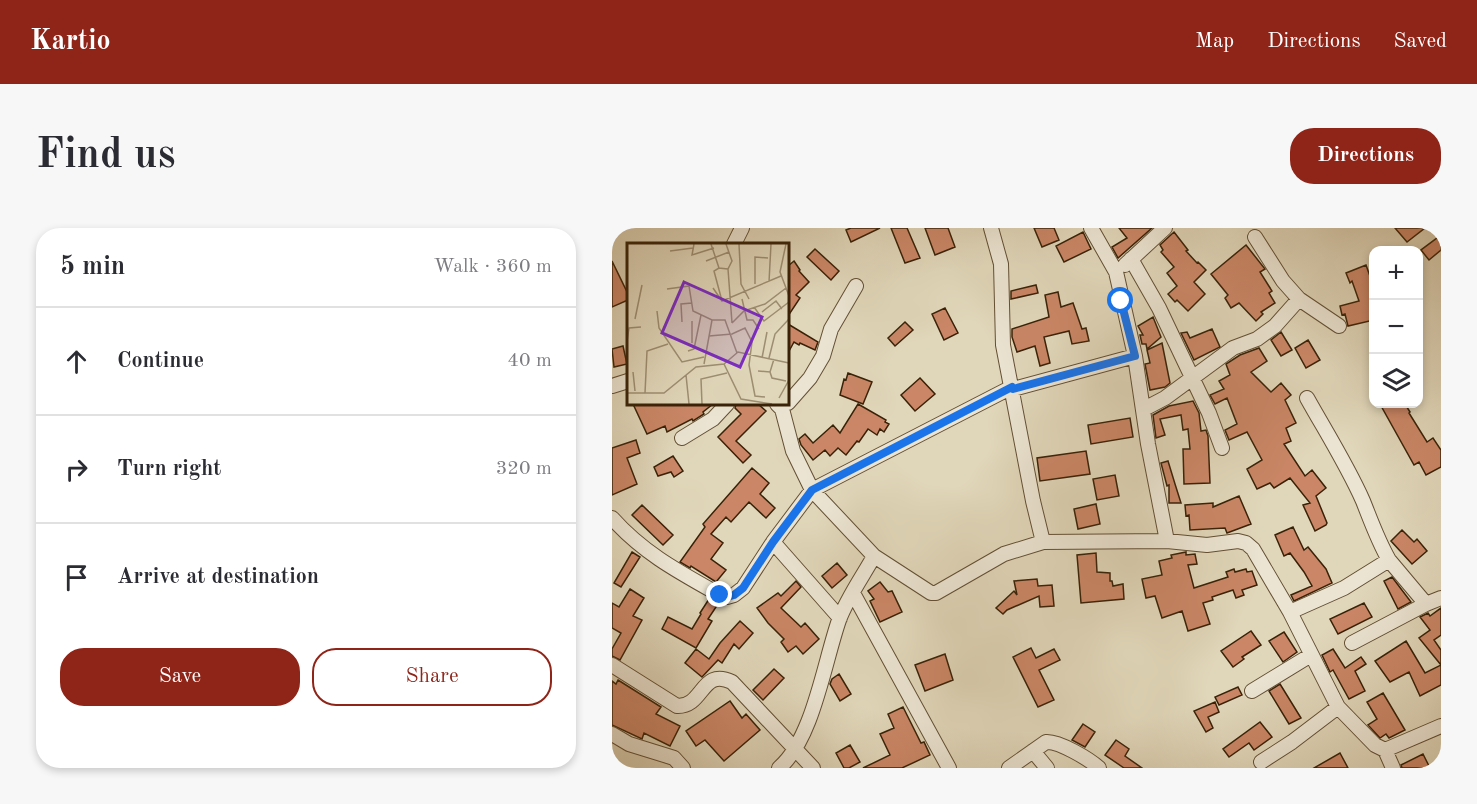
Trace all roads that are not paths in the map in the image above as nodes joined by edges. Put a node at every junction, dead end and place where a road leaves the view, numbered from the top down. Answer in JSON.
{"nodes":[{"id":1,"x":741,"y":228,"type":"edge"},
{"id":2,"x":990,"y":228,"type":"edge"},
{"id":3,"x":1092,"y":228,"type":"edge"},
{"id":4,"x":1166,"y":228,"type":"edge"},
{"id":5,"x":1255,"y":237,"type":"dead end"},
{"id":6,"x":734,"y":243,"type":"edge"},
{"id":7,"x":1135,"y":265,"type":"junction"},
{"id":8,"x":1116,"y":272,"type":"junction"},
{"id":9,"x":856,"y":286,"type":"dead end"},
{"id":10,"x":1299,"y":299,"type":"junction"},
{"id":11,"x":1339,"y":326,"type":"dead end"},
{"id":12,"x":1135,"y":356,"type":"junction"},
{"id":13,"x":1192,"y":379,"type":"junction"},
{"id":14,"x":627,"y":381,"type":"edge"},
{"id":15,"x":612,"y":386,"type":"edge"},
{"id":16,"x":1012,"y":388,"type":"junction"},
{"id":17,"x":1307,"y":398,"type":"dead end"},
{"id":18,"x":789,"y":399,"type":"edge"},
{"id":19,"x":726,"y":405,"type":"edge"},
{"id":20,"x":783,"y":405,"type":"edge"},
{"id":21,"x":1144,"y":409,"type":"junction"},
{"id":22,"x":682,"y":438,"type":"dead end"},
{"id":23,"x":1222,"y":448,"type":"dead end"},
{"id":24,"x":812,"y":490,"type":"junction"},
{"id":25,"x":612,"y":518,"type":"edge"},
{"id":26,"x":1167,"y":541,"type":"junction"},
{"id":27,"x":773,"y":542,"type":"junction"},
{"id":28,"x":1043,"y":542,"type":"junction"},
{"id":29,"x":874,"y":556,"type":"junction"},
{"id":30,"x":1389,"y":560,"type":"junction"},
{"id":31,"x":854,"y":593,"type":"junction"},
{"id":32,"x":1441,"y":598,"type":"edge"},
{"id":33,"x":1426,"y":604,"type":"junction"},
{"id":34,"x":1290,"y":612,"type":"junction"},
{"id":35,"x":840,"y":618,"type":"junction"},
{"id":36,"x":1352,"y":643,"type":"dead end"},
{"id":37,"x":1311,"y":655,"type":"junction"},
{"id":38,"x":612,"y":665,"type":"edge"},
{"id":39,"x":1252,"y":691,"type":"dead end"},
{"id":40,"x":1338,"y":707,"type":"junction"},
{"id":41,"x":1441,"y":726,"type":"edge"},
{"id":42,"x":612,"y":734,"type":"edge"},
{"id":43,"x":796,"y":749,"type":"junction"},
{"id":44,"x":1385,"y":750,"type":"junction"},
{"id":45,"x":1033,"y":751,"type":"junction"},
{"id":46,"x":1262,"y":762,"type":"dead end"},
{"id":47,"x":683,"y":768,"type":"edge"},
{"id":48,"x":779,"y":768,"type":"edge"},
{"id":49,"x":813,"y":768,"type":"edge"},
{"id":50,"x":949,"y":768,"type":"edge"},
{"id":51,"x":1009,"y":768,"type":"edge"},
{"id":52,"x":1047,"y":768,"type":"edge"},
{"id":53,"x":1099,"y":768,"type":"edge"},
{"id":54,"x":1394,"y":768,"type":"edge"}],
"edges":[{"from":1,"to":6,"type":"street"},
{"from":2,"to":16,"type":"street"},
{"from":3,"to":8,"type":"street"},
{"from":4,"to":7,"type":"street"},
{"from":5,"to":10,"type":"street"},
{"from":7,"to":8,"type":"street"},
{"from":7,"to":13,"type":"street"},
{"from":8,"to":12,"type":"street"},
{"from":9,"to":18,"type":"street"},
{"from":10,"to":11,"type":"street"},
{"from":10,"to":13,"type":"street"},
{"from":12,"to":16,"type":"street"},
{"from":12,"to":21,"type":"street"},
{"from":13,"to":21,"type":"street"},
{"from":13,"to":23,"type":"street"},
{"from":14,"to":15,"type":"street"},
{"from":16,"to":24,"type":"street"},
{"from":16,"to":28,"type":"street"},
{"from":17,"to":30,"type":"street"},
{"from":19,"to":22,"type":"street"},
{"from":20,"to":24,"type":"street"},
{"from":21,"to":26,"type":"street"},
{"from":24,"to":27,"type":"street"},
{"from":24,"to":29,"type":"street"},
{"from":25,"to":27,"type":"street"},
{"from":26,"to":28,"type":"street"},
{"from":26,"to":34,"type":"street"},
{"from":27,"to":35,"type":"street"},
{"from":28,"to":29,"type":"street"},
{"from":29,"to":31,"type":"street"},
{"from":30,"to":33,"type":"street"},
{"from":30,"to":34,"type":"street"},
{"from":31,"to":35,"type":"street"},
{"from":31,"to":50,"type":"street"},
{"from":32,"to":33,"type":"street"},
{"from":33,"to":36,"type":"street"},
{"from":34,"to":37,"type":"street"},
{"from":35,"to":43,"type":"street"},
{"from":37,"to":39,"type":"street"},
{"from":37,"to":40,"type":"street"},
{"from":38,"to":43,"type":"street"},
{"from":40,"to":44,"type":"street"},
{"from":40,"to":46,"type":"street"},
{"from":41,"to":44,"type":"street"},
{"from":42,"to":47,"type":"street"},
{"from":43,"to":48,"type":"street"},
{"from":43,"to":49,"type":"street"},
{"from":44,"to":54,"type":"street"},
{"from":45,"to":51,"type":"street"},
{"from":45,"to":52,"type":"street"},
{"from":45,"to":53,"type":"street"}]}
